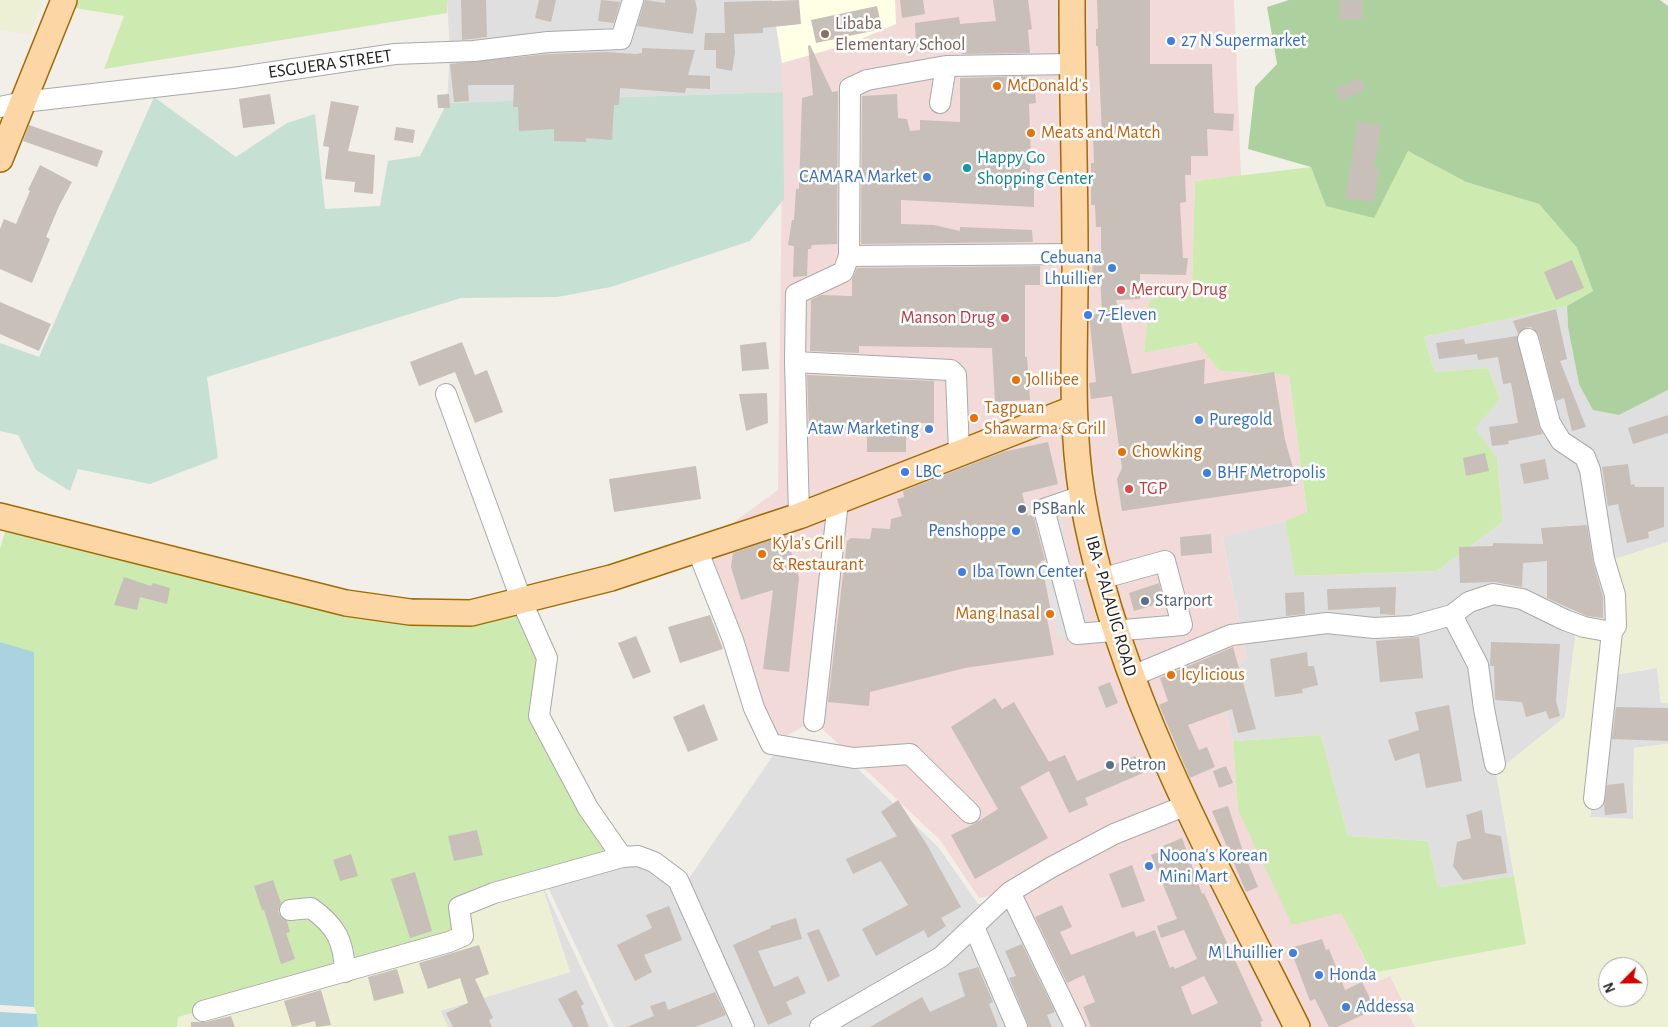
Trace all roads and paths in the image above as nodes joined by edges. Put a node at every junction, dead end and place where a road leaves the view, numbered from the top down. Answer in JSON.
{"nodes":[{"id":1,"x":64,"y":0,"type":"edge"},
{"id":2,"x":633,"y":0,"type":"edge"},
{"id":3,"x":1072,"y":0,"type":"edge"},
{"id":4,"x":1072,"y":64,"type":"junction"},
{"id":5,"x":946,"y":66,"type":"junction"},
{"id":6,"x":940,"y":103,"type":"dead end"},
{"id":7,"x":11,"y":105,"type":"edge"},
{"id":8,"x":0,"y":159,"type":"edge"},
{"id":9,"x":1075,"y":254,"type":"junction"},
{"id":10,"x":849,"y":256,"type":"junction"},
{"id":11,"x":1528,"y":339,"type":"dead end"},
{"id":12,"x":795,"y":362,"type":"junction"},
{"id":13,"x":446,"y":394,"type":"dead end"},
{"id":14,"x":1073,"y":410,"type":"junction"},
{"id":15,"x":959,"y":452,"type":"junction"},
{"id":16,"x":1082,"y":496,"type":"junction"},
{"id":17,"x":838,"y":500,"type":"junction"},
{"id":18,"x":0,"y":516,"type":"edge"},
{"id":19,"x":799,"y":516,"type":"junction"},
{"id":20,"x":697,"y":549,"type":"junction"},
{"id":21,"x":1100,"y":579,"type":"junction"},
{"id":22,"x":522,"y":602,"type":"junction"},
{"id":23,"x":1452,"y":615,"type":"junction"},
{"id":24,"x":1116,"y":632,"type":"junction"},
{"id":25,"x":1612,"y":632,"type":"junction"},
{"id":26,"x":1130,"y":677,"type":"junction"},
{"id":27,"x":814,"y":721,"type":"dead end"},
{"id":28,"x":1495,"y":764,"type":"dead end"},
{"id":29,"x":1594,"y":799,"type":"dead end"},
{"id":30,"x":1187,"y":805,"type":"junction"},
{"id":31,"x":970,"y":813,"type":"dead end"},
{"id":32,"x":622,"y":857,"type":"junction"},
{"id":33,"x":1010,"y":892,"type":"junction"},
{"id":34,"x":290,"y":910,"type":"dead end"},
{"id":35,"x":974,"y":927,"type":"junction"},
{"id":36,"x":345,"y":972,"type":"junction"},
{"id":37,"x":203,"y":1011,"type":"dead end"},
{"id":38,"x":744,"y":1027,"type":"edge"},
{"id":39,"x":820,"y":1027,"type":"edge"},
{"id":40,"x":1017,"y":1027,"type":"edge"},
{"id":41,"x":1074,"y":1027,"type":"edge"},
{"id":42,"x":1297,"y":1027,"type":"edge"}],
"edges":[{"from":1,"to":7,"type":"main road"},
{"from":2,"to":7,"type":"street","name":"ESGUERA STREET"},
{"from":3,"to":4,"type":"main road","name":"IBA - PALAUIG ROAD"},
{"from":4,"to":5,"type":"street"},
{"from":4,"to":9,"type":"main road","name":"IBA - PALAUIG ROAD"},
{"from":5,"to":6,"type":"street"},
{"from":5,"to":10,"type":"street"},
{"from":7,"to":8,"type":"main road"},
{"from":9,"to":10,"type":"street"},
{"from":9,"to":14,"type":"main road","name":"IBA - PALAUIG ROAD"},
{"from":10,"to":12,"type":"street"},
{"from":11,"to":25,"type":"street"},
{"from":12,"to":15,"type":"street"},
{"from":12,"to":19,"type":"street"},
{"from":13,"to":22,"type":"street"},
{"from":14,"to":15,"type":"main road"},
{"from":14,"to":16,"type":"main road","name":"IBA - PALAUIG ROAD"},
{"from":15,"to":17,"type":"main road"},
{"from":16,"to":21,"type":"main road","name":"IBA - PALAUIG ROAD"},
{"from":16,"to":24,"type":"street"},
{"from":17,"to":19,"type":"main road"},
{"from":17,"to":27,"type":"street"},
{"from":18,"to":22,"type":"main road"},
{"from":19,"to":20,"type":"main road"},
{"from":20,"to":22,"type":"main road"},
{"from":20,"to":31,"type":"street"},
{"from":21,"to":24,"type":"main road","name":"IBA - PALAUIG ROAD"},
{"from":21,"to":24,"type":"street"},
{"from":22,"to":32,"type":"street"},
{"from":23,"to":25,"type":"street"},
{"from":23,"to":26,"type":"street"},
{"from":23,"to":28,"type":"street"},
{"from":24,"to":26,"type":"main road","name":"IBA - PALAUIG ROAD"},
{"from":25,"to":29,"type":"street"},
{"from":26,"to":30,"type":"main road","name":"IBA - PALAUIG ROAD"},
{"from":30,"to":33,"type":"street"},
{"from":30,"to":42,"type":"main road","name":"IBA - PALAUIG ROAD"},
{"from":32,"to":36,"type":"street"},
{"from":32,"to":38,"type":"street"},
{"from":33,"to":35,"type":"street"},
{"from":33,"to":41,"type":"street"},
{"from":34,"to":36,"type":"street"},
{"from":35,"to":39,"type":"street"},
{"from":35,"to":40,"type":"street"},
{"from":36,"to":37,"type":"street"}]}
